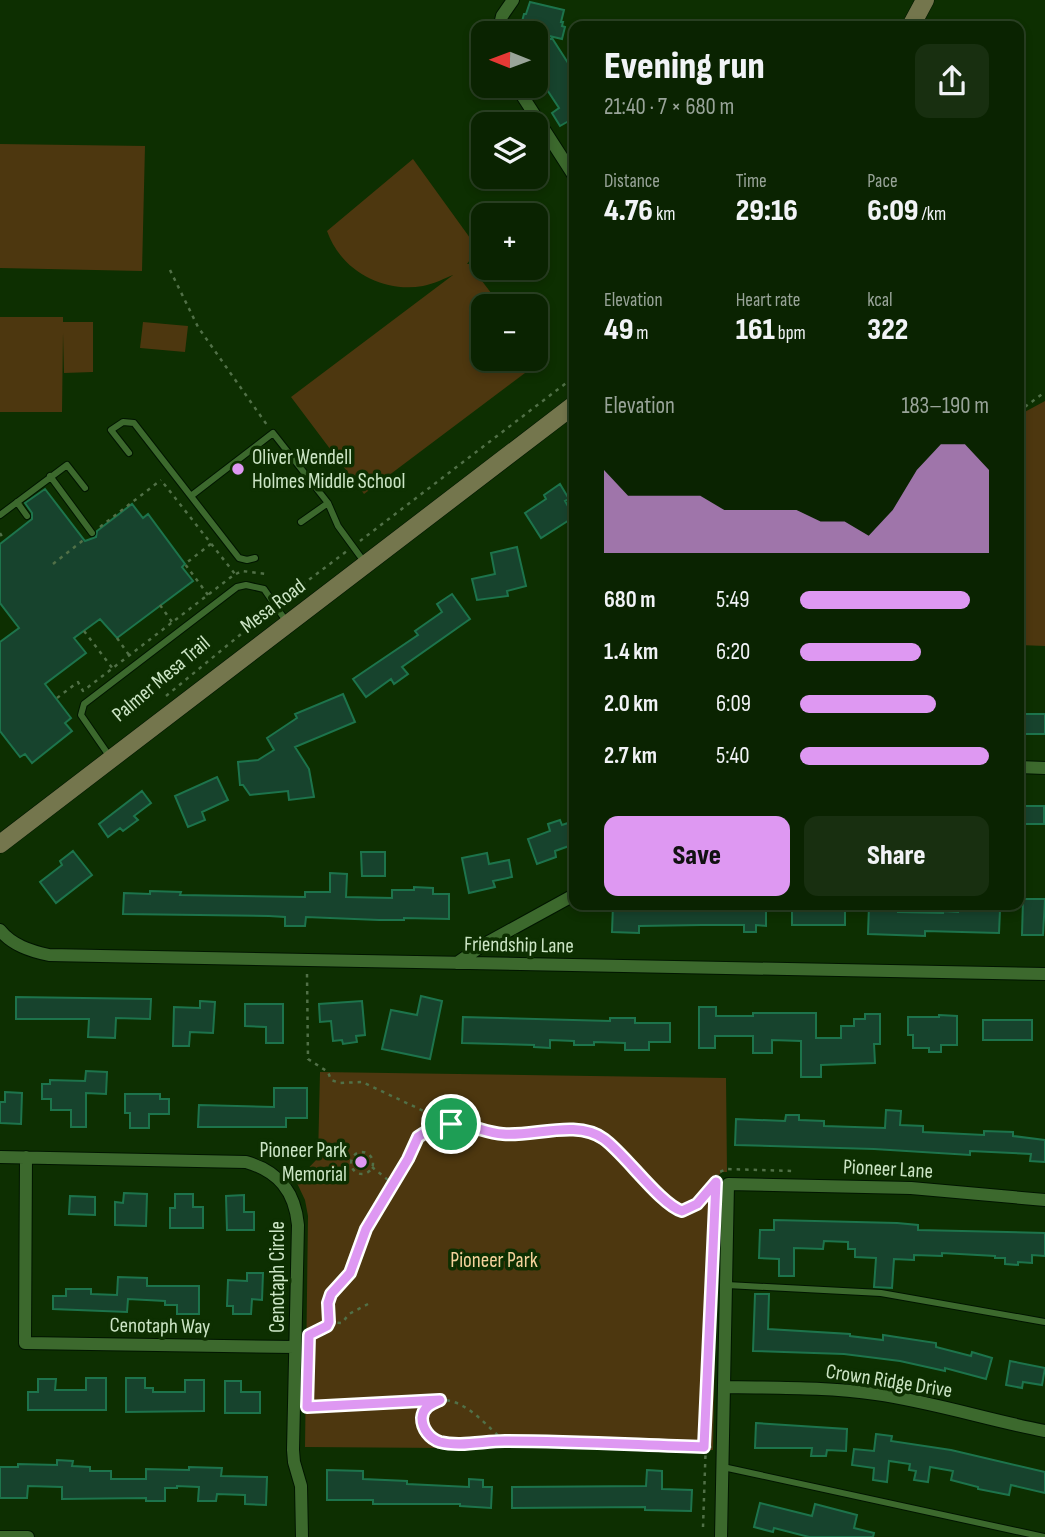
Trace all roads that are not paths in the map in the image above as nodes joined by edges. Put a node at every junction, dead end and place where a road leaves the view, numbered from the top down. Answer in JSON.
{"nodes":[{"id":1,"x":513,"y":0,"type":"edge"},
{"id":2,"x":925,"y":0,"type":"edge"},
{"id":3,"x":501,"y":21,"type":"edge"},
{"id":4,"x":914,"y":21,"type":"edge"},
{"id":5,"x":525,"y":98,"type":"edge"},
{"id":6,"x":569,"y":158,"type":"edge"},
{"id":7,"x":569,"y":409,"type":"edge"},
{"id":8,"x":129,"y":453,"type":"dead end"},
{"id":9,"x":50,"y":476,"type":"junction"},
{"id":10,"x":85,"y":488,"type":"dead end"},
{"id":11,"x":191,"y":496,"type":"junction"},
{"id":12,"x":17,"y":502,"type":"junction"},
{"id":13,"x":328,"y":503,"type":"junction"},
{"id":14,"x":0,"y":515,"type":"edge"},
{"id":15,"x":27,"y":516,"type":"dead end"},
{"id":16,"x":301,"y":522,"type":"dead end"},
{"id":17,"x":92,"y":533,"type":"road end"},
{"id":18,"x":255,"y":558,"type":"dead end"},
{"id":19,"x":366,"y":565,"type":"junction"},
{"id":20,"x":287,"y":622,"type":"junction"},
{"id":21,"x":112,"y":759,"type":"junction"},
{"id":22,"x":1024,"y":768,"type":"edge"},
{"id":23,"x":1045,"y":768,"type":"edge"},
{"id":24,"x":0,"y":844,"type":"edge"},
{"id":25,"x":569,"y":898,"type":"edge"},
{"id":26,"x":0,"y":930,"type":"edge"},
{"id":27,"x":456,"y":963,"type":"junction"},
{"id":28,"x":1045,"y":974,"type":"edge"},
{"id":29,"x":0,"y":1157,"type":"edge"},
{"id":30,"x":26,"y":1157,"type":"junction"},
{"id":31,"x":1045,"y":1199,"type":"edge"},
{"id":32,"x":727,"y":1285,"type":"junction"},
{"id":33,"x":1045,"y":1321,"type":"edge"},
{"id":34,"x":295,"y":1347,"type":"junction"},
{"id":35,"x":726,"y":1387,"type":"junction"},
{"id":36,"x":1045,"y":1431,"type":"edge"},
{"id":37,"x":723,"y":1467,"type":"junction"},
{"id":38,"x":0,"y":1537,"type":"edge"},
{"id":39,"x":28,"y":1537,"type":"edge"},
{"id":40,"x":302,"y":1537,"type":"edge"},
{"id":41,"x":721,"y":1537,"type":"edge"},
{"id":42,"x":1044,"y":1537,"type":"edge"}],
"edges":[{"from":1,"to":3,"type":"street"},
{"from":2,"to":4,"type":"main road"},
{"from":5,"to":6,"type":"street"},
{"from":7,"to":19,"type":"main road","name":"Mesa Road"},
{"from":8,"to":11,"type":"lane"},
{"from":9,"to":10,"type":"lane"},
{"from":9,"to":12,"type":"lane"},
{"from":9,"to":17,"type":"lane"},
{"from":11,"to":13,"type":"lane"},
{"from":11,"to":18,"type":"lane"},
{"from":12,"to":14,"type":"lane"},
{"from":12,"to":15,"type":"lane"},
{"from":13,"to":16,"type":"lane"},
{"from":13,"to":19,"type":"lane"},
{"from":19,"to":20,"type":"main road","name":"Mesa Road"},
{"from":20,"to":21,"type":"main road","name":"Mesa Road"},
{"from":20,"to":21,"type":"lane"},
{"from":21,"to":24,"type":"main road","name":"Mesa Road"},
{"from":22,"to":23,"type":"street"},
{"from":25,"to":27,"type":"street"},
{"from":26,"to":27,"type":"street","name":"Friendship Lane"},
{"from":27,"to":28,"type":"street","name":"Friendship Lane"},
{"from":29,"to":30,"type":"street","name":"Cenotaph Circle"},
{"from":30,"to":34,"type":"street","name":"Cenotaph Circle"},
{"from":30,"to":34,"type":"street","name":"Cenotaph Way"},
{"from":31,"to":32,"type":"street","name":"Pioneer Lane"},
{"from":32,"to":33,"type":"lane"},
{"from":32,"to":35,"type":"street"},
{"from":34,"to":40,"type":"street","name":"Cenotaph Circle"},
{"from":35,"to":36,"type":"street","name":"Crown Ridge Drive"},
{"from":35,"to":37,"type":"street"},
{"from":37,"to":41,"type":"street"},
{"from":37,"to":42,"type":"lane"},
{"from":38,"to":39,"type":"street"}]}
